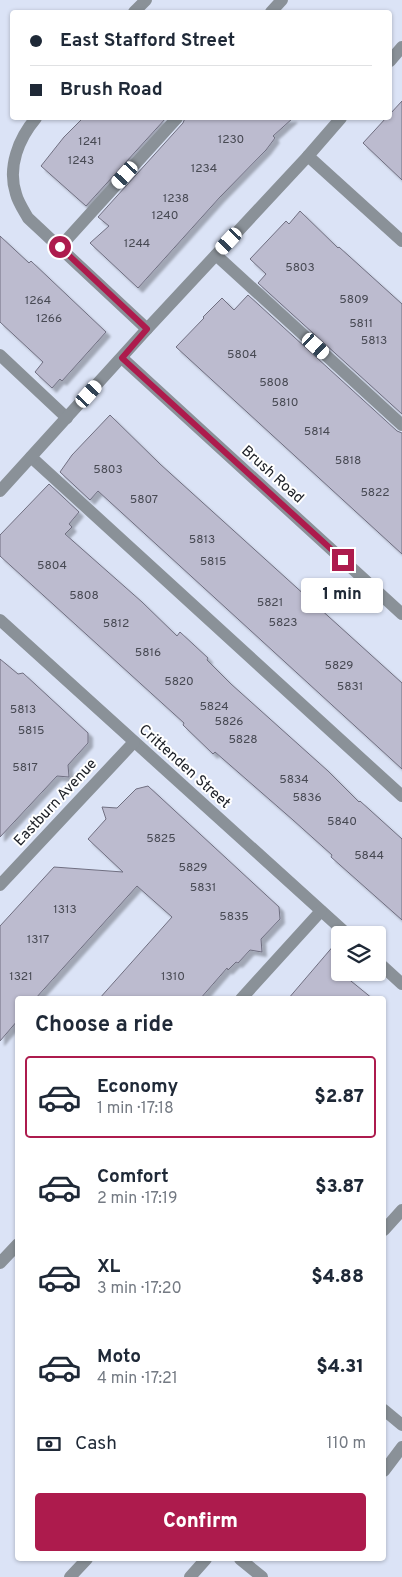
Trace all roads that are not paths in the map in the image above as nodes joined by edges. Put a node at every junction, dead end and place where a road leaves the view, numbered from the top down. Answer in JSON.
{"nodes":[{"id":1,"x":146,"y":0,"type":"edge"},
{"id":2,"x":282,"y":0,"type":"edge"},
{"id":3,"x":136,"y":10,"type":"edge"},
{"id":4,"x":273,"y":10,"type":"edge"},
{"id":5,"x":402,"y":46,"type":"edge"},
{"id":6,"x":392,"y":58,"type":"edge"},
{"id":7,"x":34,"y":120,"type":"edge"},
{"id":8,"x":175,"y":120,"type":"edge"},
{"id":9,"x":339,"y":120,"type":"edge"},
{"id":10,"x":308,"y":156,"type":"junction"},
{"id":11,"x":402,"y":241,"type":"edge"},
{"id":12,"x":60,"y":247,"type":"junction"},
{"id":13,"x":216,"y":255,"type":"junction"},
{"id":14,"x":147,"y":329,"type":"junction"},
{"id":15,"x":0,"y":355,"type":"edge"},
{"id":16,"x":122,"y":358,"type":"junction"},
{"id":17,"x":67,"y":418,"type":"junction"},
{"id":18,"x":402,"y":425,"type":"edge"},
{"id":19,"x":31,"y":458,"type":"junction"},
{"id":20,"x":0,"y":491,"type":"edge"},
{"id":21,"x":402,"y":614,"type":"edge"},
{"id":22,"x":0,"y":620,"type":"edge"},
{"id":23,"x":134,"y":742,"type":"junction"},
{"id":24,"x":402,"y":796,"type":"edge"},
{"id":25,"x":0,"y":885,"type":"edge"},
{"id":26,"x":321,"y":911,"type":"junction"},
{"id":27,"x":338,"y":926,"type":"edge"},
{"id":28,"x":386,"y":969,"type":"edge"},
{"id":29,"x":402,"y":984,"type":"edge"},
{"id":30,"x":244,"y":996,"type":"edge"},
{"id":31,"x":402,"y":1210,"type":"edge"},
{"id":32,"x":386,"y":1228,"type":"edge"},
{"id":33,"x":15,"y":1247,"type":"edge"},
{"id":34,"x":0,"y":1263,"type":"edge"},
{"id":35,"x":386,"y":1412,"type":"edge"},
{"id":36,"x":402,"y":1425,"type":"edge"},
{"id":37,"x":402,"y":1447,"type":"edge"},
{"id":38,"x":386,"y":1468,"type":"edge"},
{"id":39,"x":85,"y":1561,"type":"edge"},
{"id":40,"x":204,"y":1561,"type":"edge"},
{"id":41,"x":242,"y":1561,"type":"edge"},
{"id":42,"x":70,"y":1577,"type":"edge"},
{"id":43,"x":190,"y":1577,"type":"edge"},
{"id":44,"x":262,"y":1577,"type":"edge"}],
"edges":[{"from":1,"to":3,"type":"street"},
{"from":2,"to":4,"type":"street"},
{"from":5,"to":6,"type":"street"},
{"from":7,"to":12,"type":"street"},
{"from":8,"to":12,"type":"street"},
{"from":9,"to":10,"type":"street"},
{"from":10,"to":11,"type":"street"},
{"from":10,"to":13,"type":"street"},
{"from":12,"to":14,"type":"street"},
{"from":13,"to":14,"type":"street"},
{"from":13,"to":18,"type":"street"},
{"from":14,"to":16,"type":"street"},
{"from":15,"to":17,"type":"street"},
{"from":16,"to":17,"type":"street"},
{"from":16,"to":21,"type":"street","name":"Brush Road"},
{"from":17,"to":19,"type":"street"},
{"from":19,"to":20,"type":"street"},
{"from":19,"to":24,"type":"street"},
{"from":22,"to":23,"type":"street","name":"Crittenden Street"},
{"from":23,"to":25,"type":"street","name":"Eastburn Avenue"},
{"from":23,"to":26,"type":"street","name":"Crittenden Street"},
{"from":26,"to":27,"type":"street","name":"Crittenden Street"},
{"from":26,"to":30,"type":"street"},
{"from":28,"to":29,"type":"street"},
{"from":31,"to":32,"type":"street"},
{"from":33,"to":34,"type":"street"},
{"from":35,"to":36,"type":"street"},
{"from":37,"to":38,"type":"street"},
{"from":39,"to":42,"type":"street"},
{"from":40,"to":43,"type":"street"},
{"from":41,"to":44,"type":"street"}]}
